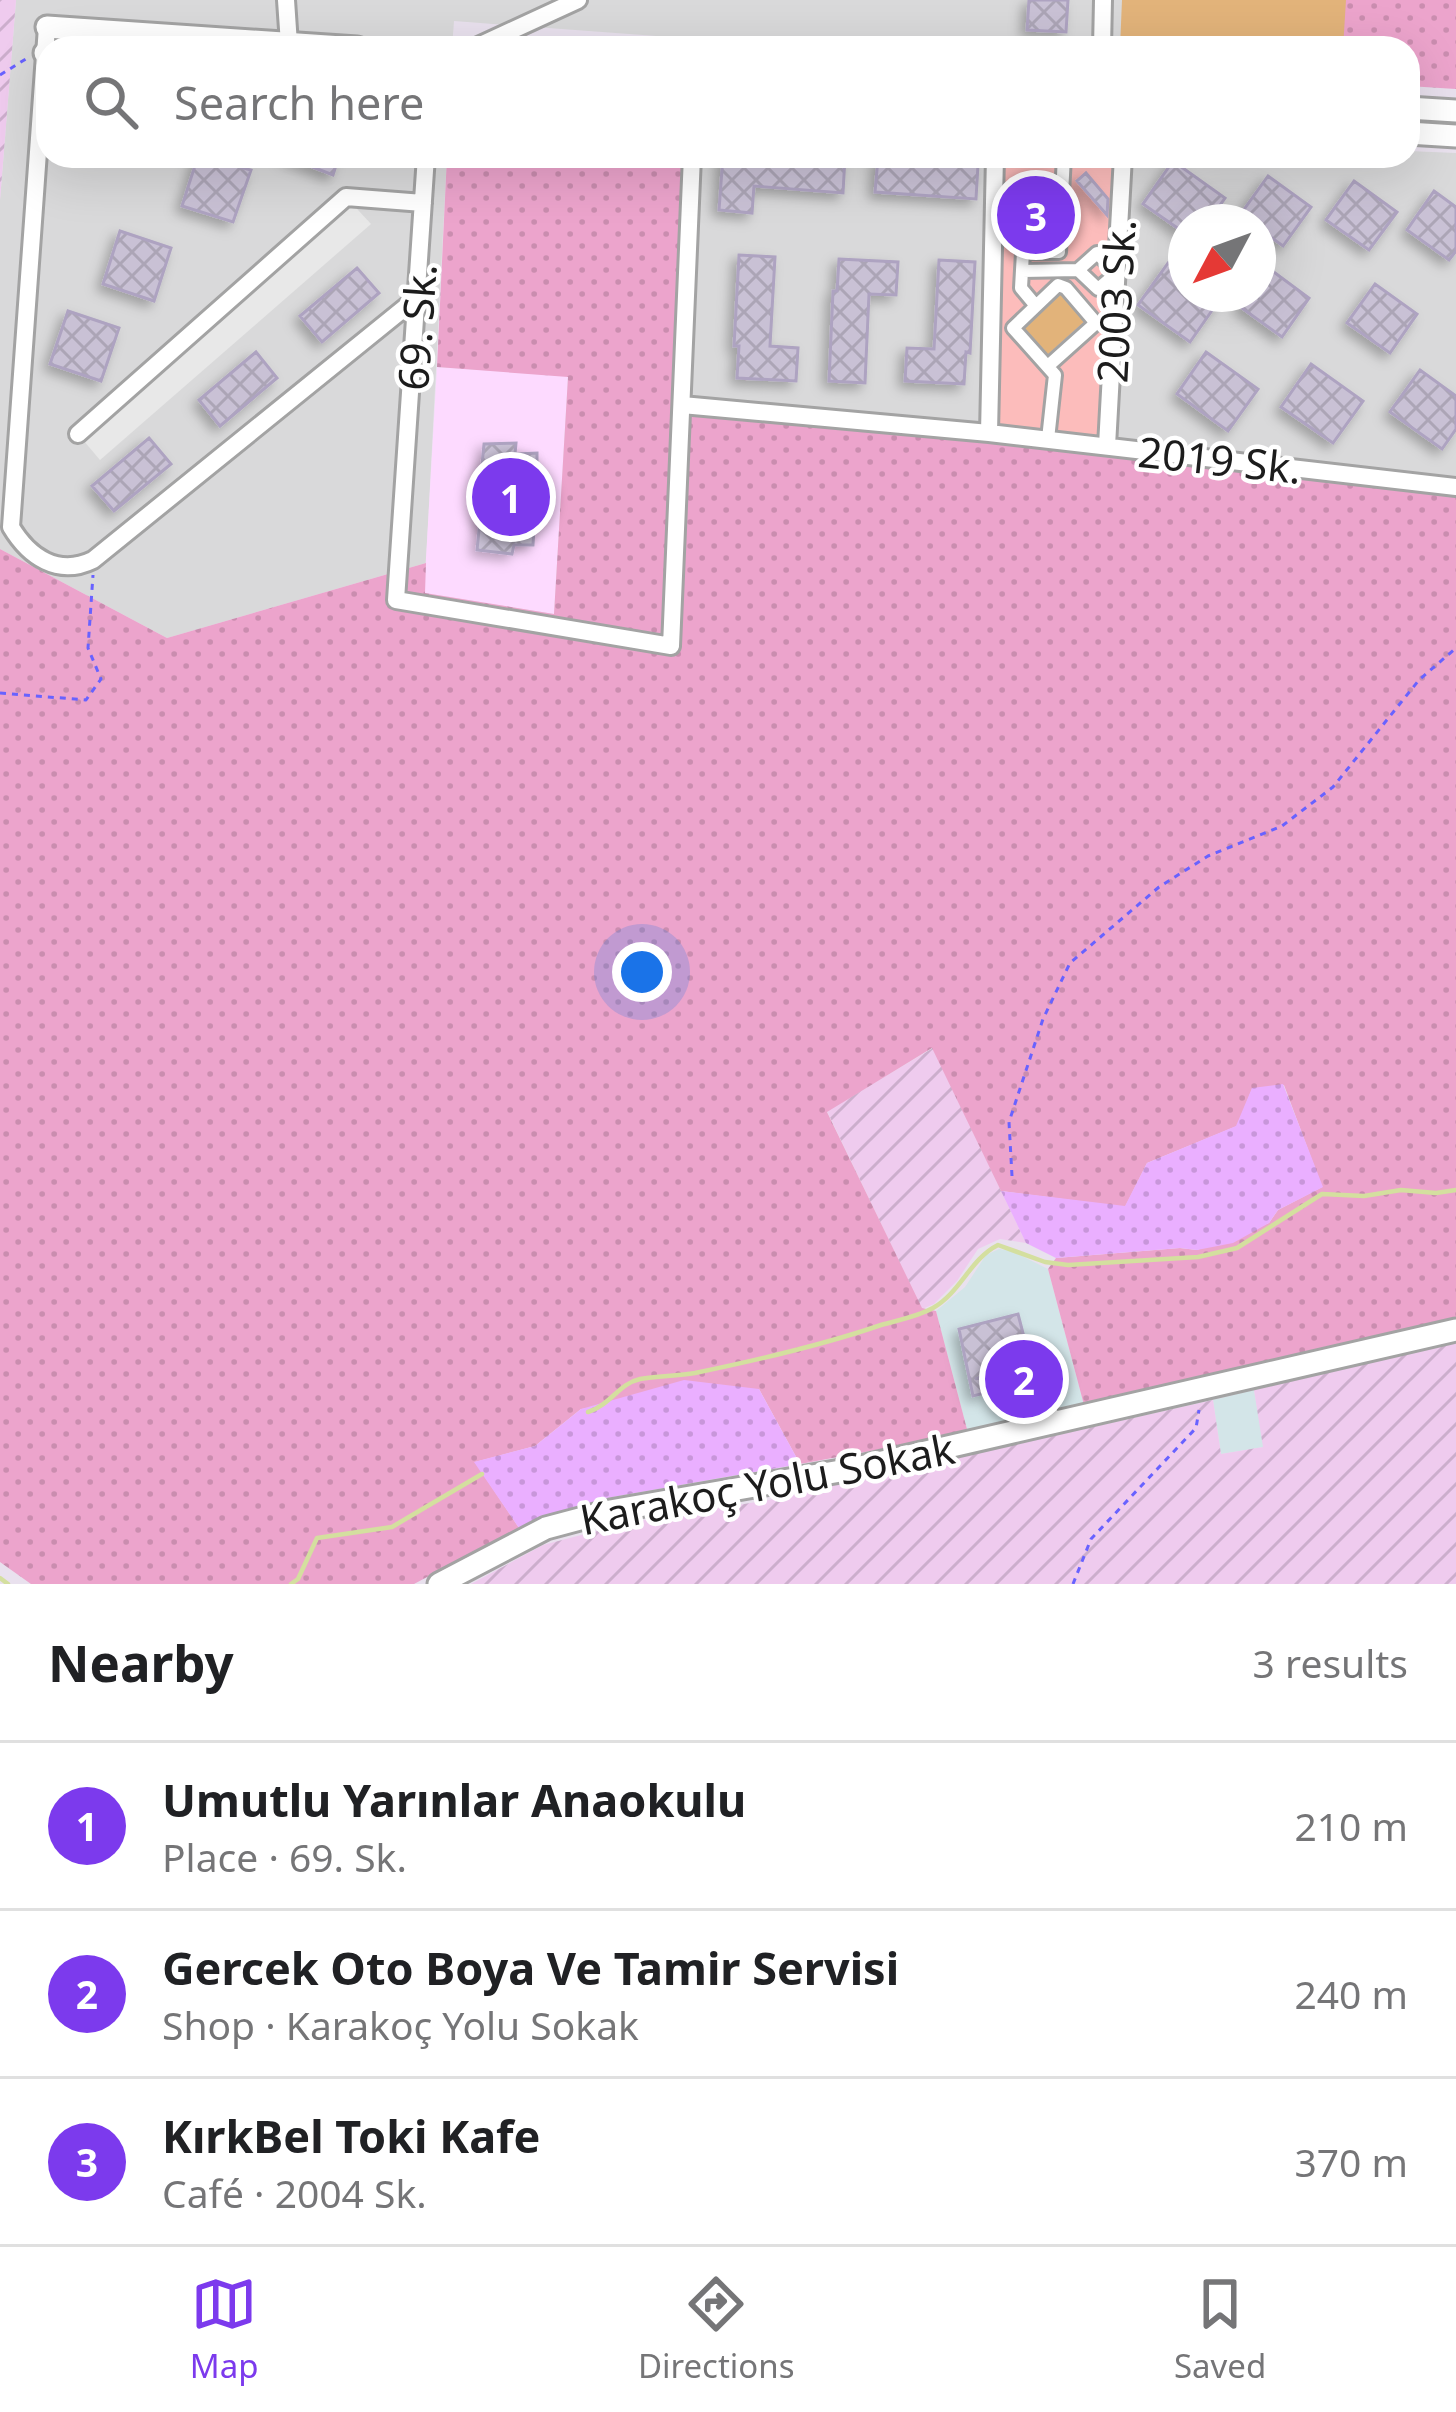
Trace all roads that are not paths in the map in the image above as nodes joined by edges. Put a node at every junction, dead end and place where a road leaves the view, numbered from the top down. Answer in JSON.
{"nodes":[{"id":1,"x":286,"y":0,"type":"edge"},
{"id":2,"x":578,"y":0,"type":"edge"},
{"id":3,"x":1103,"y":0,"type":"edge"},
{"id":4,"x":47,"y":27,"type":"joint"},
{"id":5,"x":47,"y":36,"type":"edge"},
{"id":6,"x":175,"y":36,"type":"edge"},
{"id":7,"x":288,"y":36,"type":"edge"},
{"id":8,"x":500,"y":36,"type":"edge"},
{"id":9,"x":1102,"y":36,"type":"edge"},
{"id":10,"x":1420,"y":109,"type":"edge"},
{"id":11,"x":1456,"y":111,"type":"edge"},
{"id":12,"x":1420,"y":134,"type":"edge"},
{"id":13,"x":1456,"y":136,"type":"edge"},
{"id":14,"x":37,"y":168,"type":"edge"},
{"id":15,"x":425,"y":168,"type":"edge"},
{"id":16,"x":692,"y":168,"type":"edge"},
{"id":17,"x":995,"y":168,"type":"edge"},
{"id":18,"x":1063,"y":168,"type":"edge"},
{"id":19,"x":1122,"y":168,"type":"edge"},
{"id":20,"x":1063,"y":172,"type":"junction"},
{"id":21,"x":1073,"y":184,"type":"dead end"},
{"id":22,"x":423,"y":203,"type":"junction"},
{"id":23,"x":992,"y":266,"type":"junction"},
{"id":24,"x":1022,"y":268,"type":"junction"},
{"id":25,"x":1078,"y":270,"type":"junction"},
{"id":26,"x":1117,"y":273,"type":"junction"},
{"id":27,"x":418,"y":297,"type":"junction"},
{"id":28,"x":1036,"y":306,"type":"junction"},
{"id":29,"x":1048,"y":366,"type":"junction"},
{"id":30,"x":682,"y":405,"type":"junction"},
{"id":31,"x":989,"y":433,"type":"junction"},
{"id":32,"x":78,"y":434,"type":"dead end"},
{"id":33,"x":1048,"y":440,"type":"junction"},
{"id":34,"x":1108,"y":446,"type":"junction"},
{"id":35,"x":1454,"y":483,"type":"edge"},
{"id":36,"x":1456,"y":1330,"type":"edge"},
{"id":37,"x":1007,"y":1388,"type":"dead end"},
{"id":38,"x":1058,"y":1423,"type":"junction"},
{"id":39,"x":439,"y":1584,"type":"edge"}],
"edges":[{"from":1,"to":7,"type":"street"},
{"from":2,"to":8,"type":"street"},
{"from":3,"to":9,"type":"street"},
{"from":4,"to":5,"type":"street"},
{"from":4,"to":6,"type":"street"},
{"from":10,"to":11,"type":"street"},
{"from":12,"to":13,"type":"street"},
{"from":14,"to":27,"type":"street"},
{"from":15,"to":22,"type":"street","name":"69. Sk."},
{"from":16,"to":30,"type":"street"},
{"from":17,"to":23,"type":"street"},
{"from":18,"to":20,"type":"street"},
{"from":19,"to":26,"type":"street","name":"2003 Sk."},
{"from":20,"to":21,"type":"street"},
{"from":20,"to":24,"type":"street"},
{"from":22,"to":27,"type":"street","name":"69. Sk."},
{"from":22,"to":32,"type":"street"},
{"from":23,"to":24,"type":"street"},
{"from":23,"to":31,"type":"street"},
{"from":24,"to":25,"type":"street"},
{"from":24,"to":28,"type":"street"},
{"from":25,"to":26,"type":"street"},
{"from":25,"to":26,"type":"street"},
{"from":26,"to":34,"type":"street","name":"2003 Sk."},
{"from":27,"to":30,"type":"street","name":"69. Sk."},
{"from":28,"to":29,"type":"street"},
{"from":28,"to":29,"type":"street"},
{"from":29,"to":33,"type":"street"},
{"from":30,"to":31,"type":"street","name":"2019 Sk."},
{"from":31,"to":33,"type":"street","name":"2019 Sk."},
{"from":33,"to":34,"type":"street","name":"2019 Sk."},
{"from":34,"to":35,"type":"street","name":"2019 Sk."},
{"from":36,"to":38,"type":"street","name":"Karakoç Yolu Sokak"},
{"from":37,"to":38,"type":"lane"},
{"from":38,"to":39,"type":"street","name":"Karakoç Yolu Sokak"}]}
